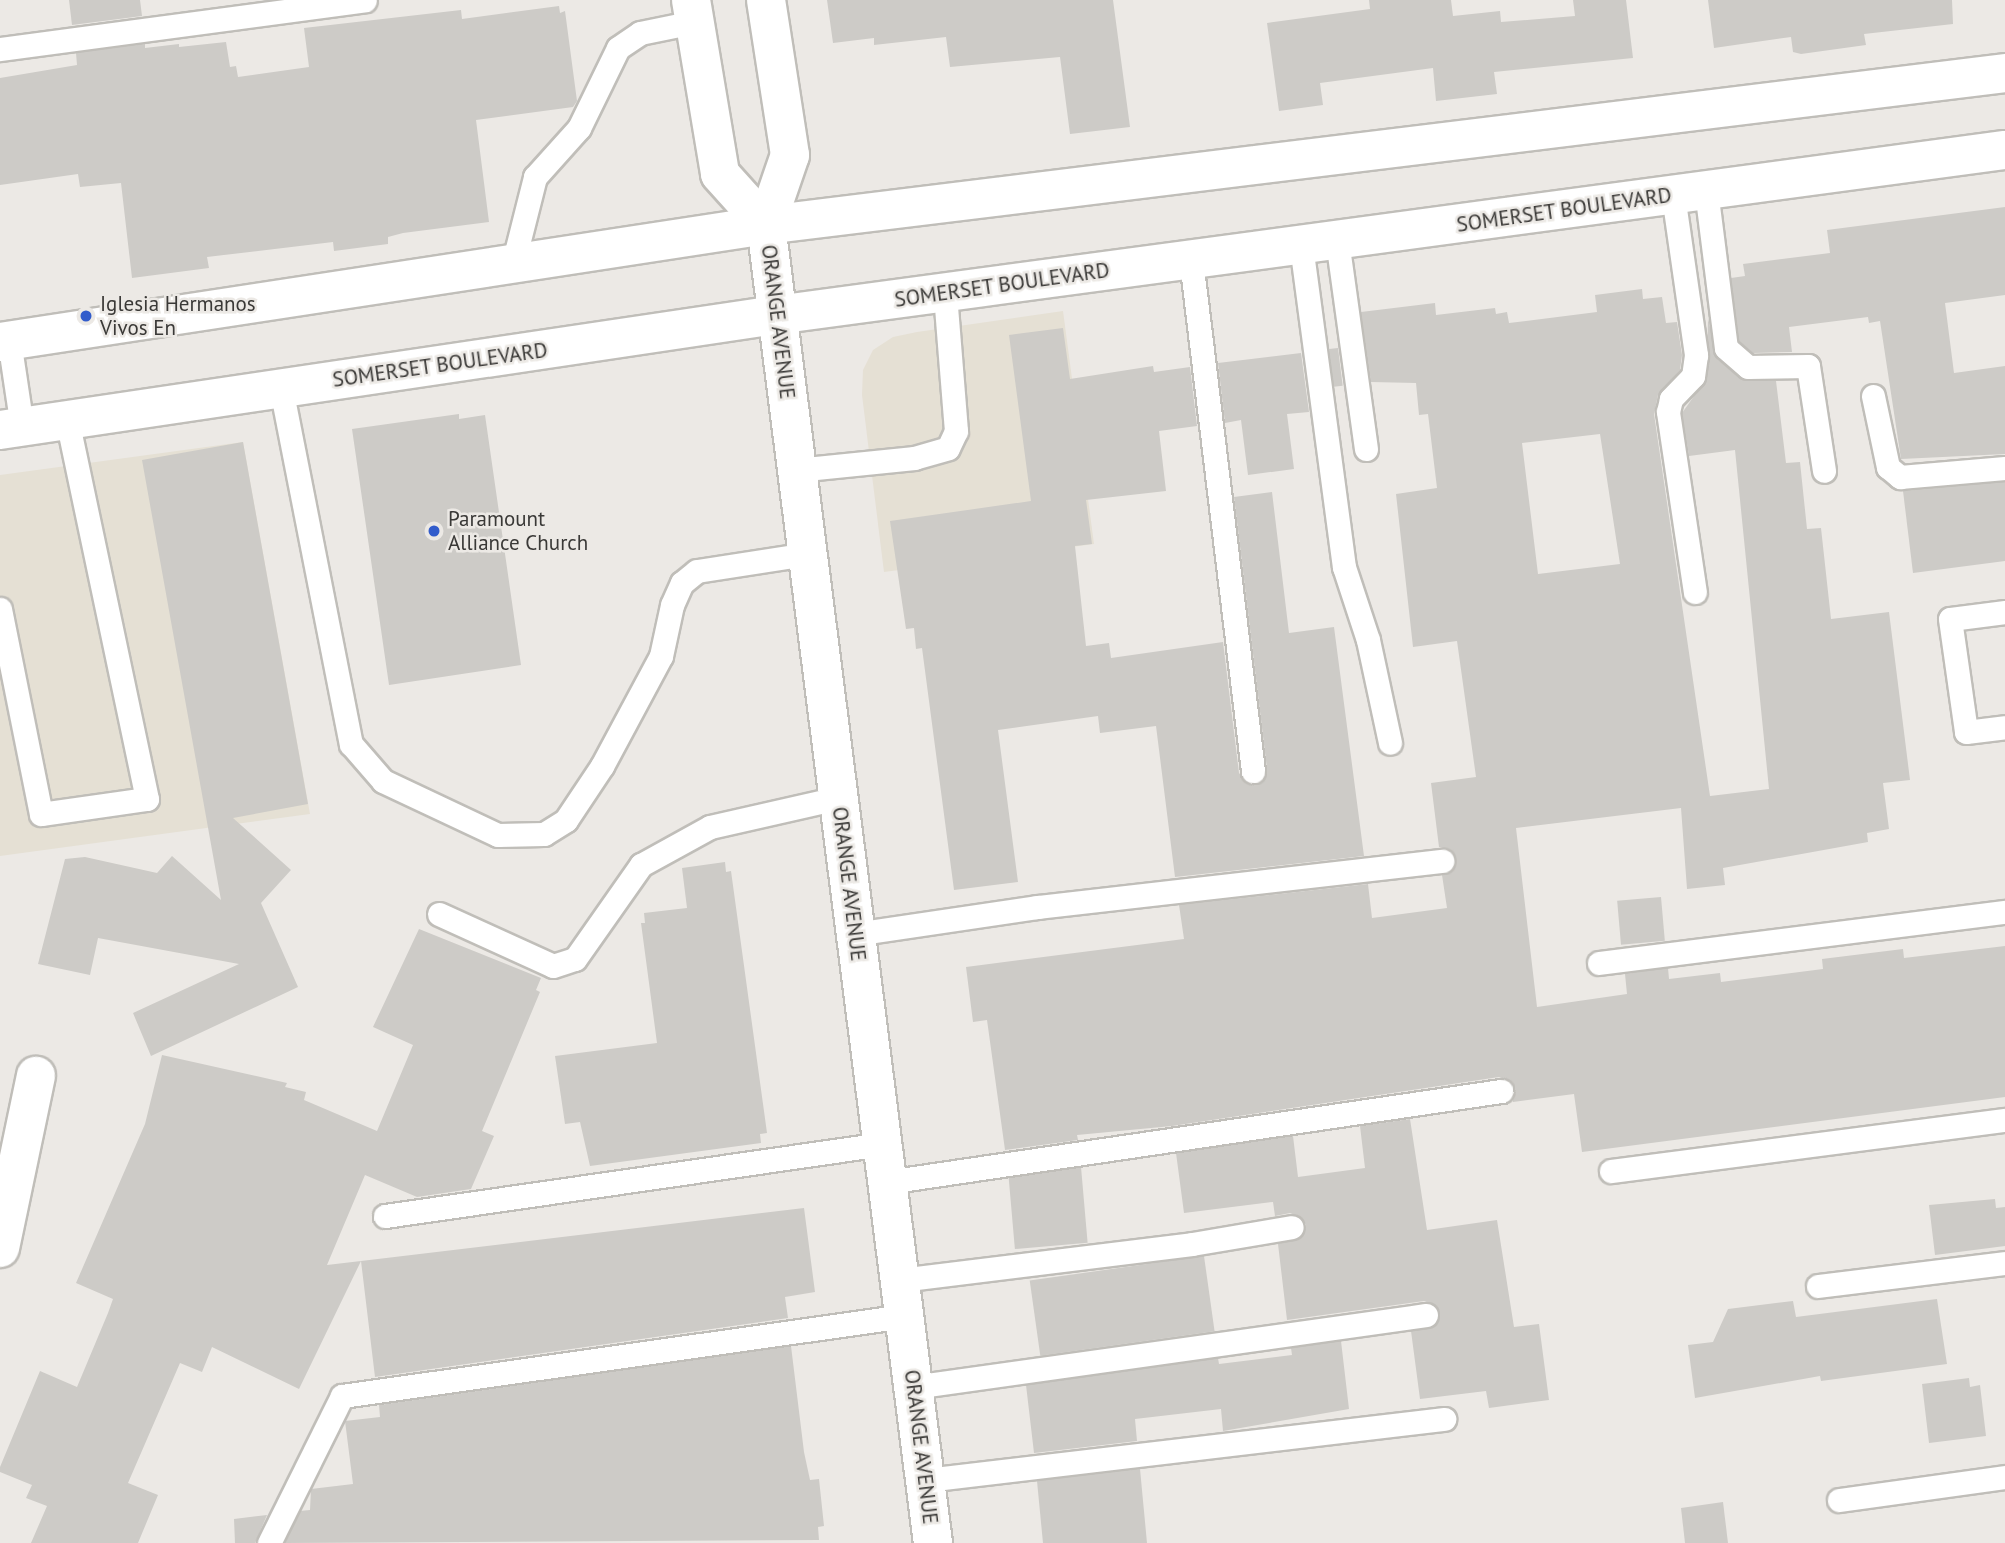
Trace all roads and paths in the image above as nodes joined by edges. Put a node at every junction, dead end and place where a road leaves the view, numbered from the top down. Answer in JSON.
{"nodes":[{"id":1,"x":365,"y":0,"type":"edge"},
{"id":2,"x":766,"y":0,"type":"edge"},
{"id":3,"x":693,"y":11,"type":"edge"},
{"id":4,"x":0,"y":49,"type":"edge"},
{"id":5,"x":2005,"y":73,"type":"edge"},
{"id":6,"x":2005,"y":150,"type":"edge"},
{"id":7,"x":1689,"y":193,"type":"junction"},
{"id":8,"x":766,"y":225,"type":"junction"},
{"id":9,"x":1319,"y":242,"type":"junction"},
{"id":10,"x":1191,"y":260,"type":"junction"},
{"id":11,"x":513,"y":264,"type":"junction"},
{"id":12,"x":945,"y":293,"type":"junction"},
{"id":13,"x":776,"y":315,"type":"junction"},
{"id":14,"x":4,"y":341,"type":"edge"},
{"id":15,"x":281,"y":388,"type":"junction"},
{"id":16,"x":1873,"y":396,"type":"dead end"},
{"id":17,"x":67,"y":420,"type":"junction"},
{"id":18,"x":11,"y":428,"type":"edge"},
{"id":19,"x":1366,"y":449,"type":"dead end"},
{"id":20,"x":2005,"y":468,"type":"edge"},
{"id":21,"x":796,"y":470,"type":"junction"},
{"id":22,"x":1824,"y":471,"type":"dead end"},
{"id":23,"x":807,"y":554,"type":"junction"},
{"id":24,"x":1695,"y":592,"type":"dead end"},
{"id":25,"x":0,"y":609,"type":"edge"},
{"id":26,"x":2005,"y":612,"type":"edge"},
{"id":27,"x":2005,"y":727,"type":"edge"},
{"id":28,"x":1390,"y":743,"type":"dead end"},
{"id":29,"x":1253,"y":771,"type":"dead end"},
{"id":30,"x":838,"y":798,"type":"junction"},
{"id":31,"x":1442,"y":861,"type":"dead end"},
{"id":32,"x":2005,"y":912,"type":"edge"},
{"id":33,"x":439,"y":914,"type":"dead end"},
{"id":34,"x":855,"y":934,"type":"junction"},
{"id":35,"x":1598,"y":962,"type":"dead end"},
{"id":36,"x":36,"y":1076,"type":"dead end"},
{"id":37,"x":1501,"y":1091,"type":"dead end"},
{"id":38,"x":2005,"y":1120,"type":"edge"},
{"id":39,"x":882,"y":1144,"type":"junction"},
{"id":40,"x":1611,"y":1171,"type":"dead end"},
{"id":41,"x":887,"y":1182,"type":"junction"},
{"id":42,"x":385,"y":1216,"type":"dead end"},
{"id":43,"x":1292,"y":1227,"type":"dead end"},
{"id":44,"x":0,"y":1248,"type":"edge"},
{"id":45,"x":2005,"y":1263,"type":"edge"},
{"id":46,"x":1818,"y":1286,"type":"dead end"},
{"id":47,"x":902,"y":1298,"type":"junction"},
{"id":48,"x":1426,"y":1315,"type":"dead end"},
{"id":49,"x":914,"y":1387,"type":"junction"},
{"id":50,"x":1444,"y":1419,"type":"dead end"},
{"id":51,"x":2005,"y":1477,"type":"edge"},
{"id":52,"x":926,"y":1480,"type":"junction"},
{"id":53,"x":1839,"y":1500,"type":"dead end"},
{"id":54,"x":269,"y":1543,"type":"edge"},
{"id":55,"x":933,"y":1543,"type":"edge"}],
"edges":[{"from":1,"to":4,"type":"lane"},
{"from":2,"to":8,"type":"main road","name":"ORANGE AVENUE"},
{"from":3,"to":8,"type":"main road","name":"ORANGE AVENUE"},
{"from":3,"to":11,"type":"lane"},
{"from":5,"to":8,"type":"main road"},
{"from":6,"to":7,"type":"main road","name":"SOMERSET BOULEVARD"},
{"from":7,"to":9,"type":"main road","name":"SOMERSET BOULEVARD"},
{"from":7,"to":22,"type":"lane"},
{"from":7,"to":24,"type":"lane"},
{"from":8,"to":11,"type":"main road"},
{"from":8,"to":13,"type":"main road","name":"ORANGE AVENUE"},
{"from":9,"to":10,"type":"main road","name":"SOMERSET BOULEVARD"},
{"from":9,"to":19,"type":"lane"},
{"from":9,"to":28,"type":"lane"},
{"from":10,"to":12,"type":"main road","name":"SOMERSET BOULEVARD"},
{"from":10,"to":29,"type":"lane"},
{"from":11,"to":14,"type":"main road"},
{"from":12,"to":13,"type":"main road","name":"SOMERSET BOULEVARD"},
{"from":12,"to":21,"type":"lane"},
{"from":13,"to":15,"type":"main road","name":"SOMERSET BOULEVARD"},
{"from":13,"to":21,"type":"main road","name":"ORANGE AVENUE"},
{"from":14,"to":18,"type":"lane"},
{"from":15,"to":17,"type":"main road","name":"SOMERSET BOULEVARD"},
{"from":15,"to":23,"type":"lane"},
{"from":16,"to":20,"type":"lane"},
{"from":17,"to":18,"type":"main road","name":"SOMERSET BOULEVARD"},
{"from":17,"to":25,"type":"lane"},
{"from":21,"to":23,"type":"main road","name":"ORANGE AVENUE"},
{"from":23,"to":30,"type":"main road","name":"ORANGE AVENUE"},
{"from":26,"to":27,"type":"lane"},
{"from":30,"to":33,"type":"lane"},
{"from":30,"to":34,"type":"main road","name":"ORANGE AVENUE"},
{"from":31,"to":34,"type":"lane"},
{"from":32,"to":35,"type":"lane"},
{"from":34,"to":39,"type":"main road","name":"ORANGE AVENUE"},
{"from":36,"to":44,"type":"main road"},
{"from":37,"to":41,"type":"lane"},
{"from":38,"to":40,"type":"lane"},
{"from":39,"to":41,"type":"main road","name":"ORANGE AVENUE"},
{"from":39,"to":42,"type":"lane"},
{"from":41,"to":47,"type":"main road","name":"ORANGE AVENUE"},
{"from":43,"to":47,"type":"lane"},
{"from":45,"to":46,"type":"lane"},
{"from":47,"to":49,"type":"main road","name":"ORANGE AVENUE"},
{"from":47,"to":54,"type":"lane"},
{"from":48,"to":49,"type":"lane"},
{"from":49,"to":52,"type":"main road","name":"ORANGE AVENUE"},
{"from":50,"to":52,"type":"lane"},
{"from":51,"to":53,"type":"lane"},
{"from":52,"to":55,"type":"main road","name":"ORANGE AVENUE"}]}
